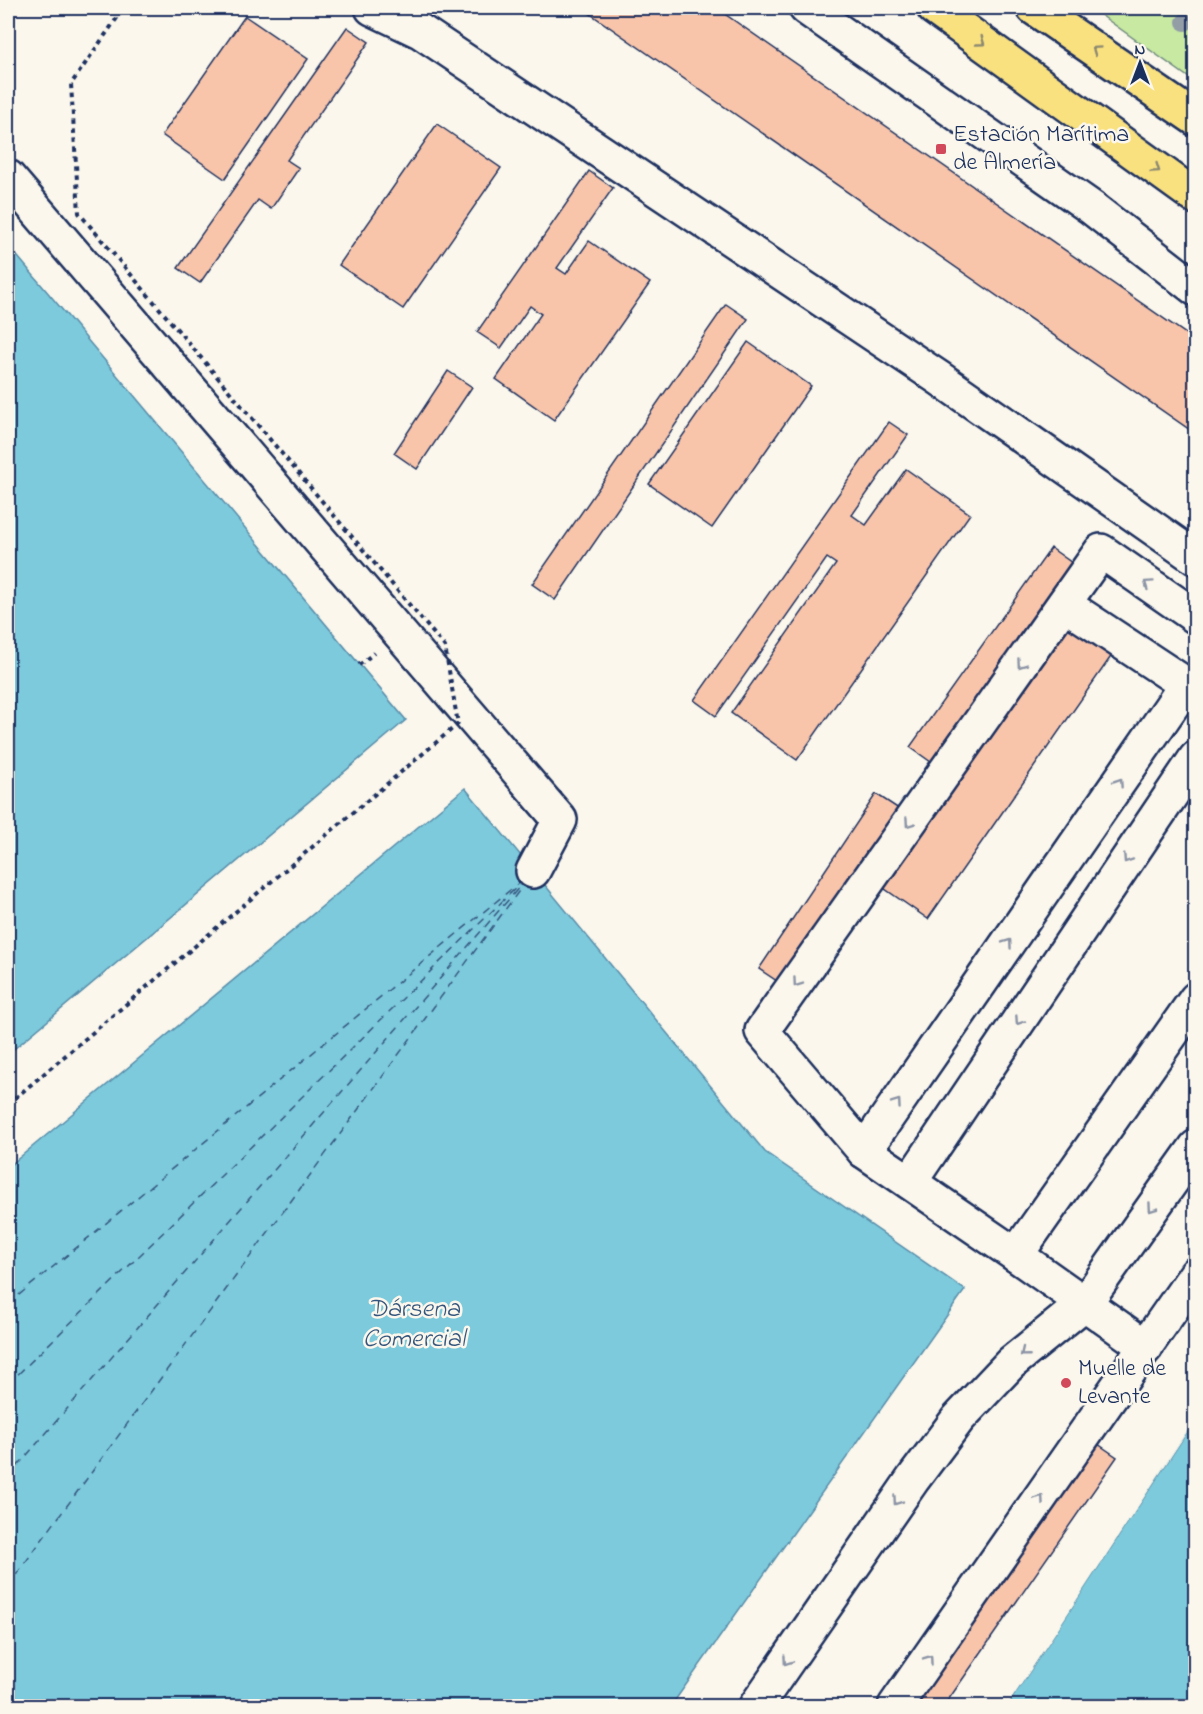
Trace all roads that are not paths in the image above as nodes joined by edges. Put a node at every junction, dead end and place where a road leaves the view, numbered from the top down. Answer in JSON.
{"nodes":[{"id":1,"x":372,"y":8,"type":"edge"},
{"id":2,"x":806,"y":8,"type":"edge"},
{"id":3,"x":934,"y":8,"type":"edge"},
{"id":4,"x":1034,"y":8,"type":"edge"},
{"id":5,"x":1196,"y":119,"type":"edge"},
{"id":6,"x":8,"y":177,"type":"edge"},
{"id":7,"x":1196,"y":197,"type":"edge"},
{"id":8,"x":1196,"y":289,"type":"edge"},
{"id":9,"x":1196,"y":558,"type":"edge"},
{"id":10,"x":1064,"y":604,"type":"junction"},
{"id":11,"x":1196,"y":617,"type":"edge"},
{"id":12,"x":1193,"y":689,"type":"edge"},
{"id":13,"x":1196,"y":758,"type":"edge"},
{"id":14,"x":533,"y":871,"type":"dead end"},
{"id":15,"x":1196,"y":999,"type":"edge"},
{"id":16,"x":864,"y":1151,"type":"junction"},
{"id":17,"x":1191,"y":1154,"type":"edge"},
{"id":18,"x":910,"y":1182,"type":"junction"},
{"id":19,"x":1017,"y":1255,"type":"junction"},
{"id":20,"x":1196,"y":1274,"type":"edge"},
{"id":21,"x":1084,"y":1304,"type":"junction"},
{"id":22,"x":1146,"y":1347,"type":"junction"},
{"id":23,"x":756,"y":1707,"type":"edge"},
{"id":24,"x":895,"y":1707,"type":"edge"}],
"edges":[{"from":1,"to":9,"type":"lane"},
{"from":2,"to":8,"type":"lane"},
{"from":3,"to":7,"type":"highway","one_way":true},
{"from":5,"to":4,"type":"highway","one_way":true},
{"from":6,"to":14,"type":"lane"},
{"from":11,"to":10,"type":"lane","one_way":true},
{"from":10,"to":12,"type":"lane"},
{"from":10,"to":16,"type":"lane","one_way":true},
{"from":16,"to":12,"type":"lane","one_way":true},
{"from":13,"to":18,"type":"lane","one_way":true},
{"from":15,"to":19,"type":"lane"},
{"from":16,"to":18,"type":"lane"},
{"from":17,"to":21,"type":"lane","one_way":true},
{"from":18,"to":19,"type":"lane"},
{"from":19,"to":21,"type":"lane"},
{"from":20,"to":22,"type":"lane"},
{"from":21,"to":22,"type":"lane"},
{"from":21,"to":23,"type":"lane","one_way":true},
{"from":24,"to":22,"type":"lane","one_way":true}]}
